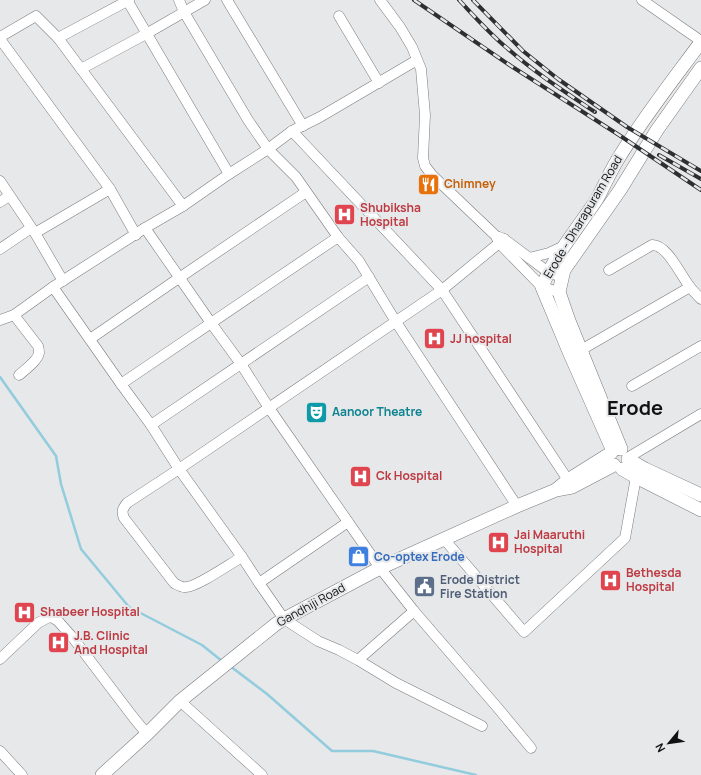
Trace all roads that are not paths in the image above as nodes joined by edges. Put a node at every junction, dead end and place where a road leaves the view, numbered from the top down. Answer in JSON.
{"nodes":[{"id":1,"x":128,"y":0,"type":"edge"},
{"id":2,"x":179,"y":0,"type":"edge"},
{"id":3,"x":205,"y":0,"type":"edge"},
{"id":4,"x":227,"y":0,"type":"edge"},
{"id":5,"x":380,"y":0,"type":"edge"},
{"id":6,"x":642,"y":0,"type":"edge"},
{"id":7,"x":184,"y":12,"type":"junction"},
{"id":8,"x":339,"y":16,"type":"dead end"},
{"id":9,"x":146,"y":34,"type":"junction"},
{"id":10,"x":0,"y":38,"type":"edge"},
{"id":11,"x":58,"y":38,"type":"junction"},
{"id":12,"x":701,"y":41,"type":"edge"},
{"id":13,"x":417,"y":60,"type":"junction"},
{"id":14,"x":701,"y":68,"type":"edge"},
{"id":15,"x":81,"y":69,"type":"junction"},
{"id":16,"x":378,"y":82,"type":"junction"},
{"id":17,"x":303,"y":126,"type":"junction"},
{"id":18,"x":292,"y":131,"type":"junction"},
{"id":19,"x":268,"y":149,"type":"junction"},
{"id":20,"x":228,"y":174,"type":"junction"},
{"id":21,"x":0,"y":181,"type":"edge"},
{"id":22,"x":110,"y":189,"type":"junction"},
{"id":23,"x":306,"y":192,"type":"junction"},
{"id":24,"x":9,"y":196,"type":"junction"},
{"id":25,"x":0,"y":202,"type":"edge"},
{"id":26,"x":183,"y":206,"type":"junction"},
{"id":27,"x":145,"y":228,"type":"junction"},
{"id":28,"x":33,"y":230,"type":"junction"},
{"id":29,"x":136,"y":235,"type":"junction"},
{"id":30,"x":338,"y":237,"type":"junction"},
{"id":31,"x":500,"y":239,"type":"junction"},
{"id":32,"x":564,"y":246,"type":"junction"},
{"id":33,"x":0,"y":249,"type":"edge"},
{"id":34,"x":529,"y":258,"type":"junction"},
{"id":35,"x":609,"y":270,"type":"dead end"},
{"id":36,"x":548,"y":272,"type":"junction"},
{"id":37,"x":369,"y":277,"type":"junction"},
{"id":38,"x":562,"y":277,"type":"junction"},
{"id":39,"x":179,"y":278,"type":"junction"},
{"id":40,"x":63,"y":281,"type":"junction"},
{"id":41,"x":54,"y":287,"type":"junction"},
{"id":42,"x":542,"y":287,"type":"junction"},
{"id":43,"x":690,"y":287,"type":"junction"},
{"id":44,"x":442,"y":290,"type":"junction"},
{"id":45,"x":558,"y":292,"type":"junction"},
{"id":46,"x":701,"y":298,"type":"edge"},
{"id":47,"x":14,"y":314,"type":"junction"},
{"id":48,"x":0,"y":320,"type":"edge"},
{"id":49,"x":396,"y":322,"type":"junction"},
{"id":50,"x":211,"y":323,"type":"junction"},
{"id":51,"x":90,"y":339,"type":"junction"},
{"id":52,"x":701,"y":346,"type":"edge"},
{"id":53,"x":581,"y":350,"type":"junction"},
{"id":54,"x":241,"y":364,"type":"junction"},
{"id":55,"x":19,"y":375,"type":"dead end"},
{"id":56,"x":121,"y":384,"type":"junction"},
{"id":57,"x":632,"y":386,"type":"dead end"},
{"id":58,"x":269,"y":408,"type":"junction"},
{"id":59,"x":701,"y":414,"type":"edge"},
{"id":60,"x":151,"y":426,"type":"junction"},
{"id":61,"x":620,"y":458,"type":"junction"},
{"id":62,"x":179,"y":469,"type":"junction"},
{"id":63,"x":636,"y":477,"type":"junction"},
{"id":64,"x":568,"y":480,"type":"junction"},
{"id":65,"x":556,"y":490,"type":"junction"},
{"id":66,"x":701,"y":495,"type":"edge"},
{"id":67,"x":517,"y":506,"type":"junction"},
{"id":68,"x":701,"y":510,"type":"edge"},
{"id":69,"x":348,"y":522,"type":"junction"},
{"id":70,"x":444,"y":539,"type":"junction"},
{"id":71,"x":242,"y":557,"type":"junction"},
{"id":72,"x":380,"y":568,"type":"junction"},
{"id":73,"x":259,"y":583,"type":"junction"},
{"id":74,"x":414,"y":611,"type":"junction"},
{"id":75,"x":280,"y":621,"type":"junction"},
{"id":76,"x":0,"y":659,"type":"edge"},
{"id":77,"x":358,"y":660,"type":"junction"},
{"id":78,"x":180,"y":701,"type":"junction"},
{"id":79,"x":482,"y":726,"type":"dead end"},
{"id":80,"x":147,"y":734,"type":"junction"},
{"id":81,"x":531,"y":748,"type":"dead end"},
{"id":82,"x":0,"y":750,"type":"edge"},
{"id":83,"x":22,"y":775,"type":"edge"},
{"id":84,"x":102,"y":775,"type":"edge"},
{"id":85,"x":262,"y":775,"type":"edge"}],
"edges":[{"from":1,"to":9,"type":"street"},
{"from":1,"to":11,"type":"street"},
{"from":2,"to":7,"type":"street"},
{"from":3,"to":7,"type":"street"},
{"from":4,"to":17,"type":"street"},
{"from":5,"to":13,"type":"street"},
{"from":6,"to":12,"type":"street"},
{"from":7,"to":9,"type":"street"},
{"from":7,"to":19,"type":"street"},
{"from":8,"to":16,"type":"street"},
{"from":9,"to":15,"type":"street"},
{"from":9,"to":20,"type":"street"},
{"from":10,"to":11,"type":"street"},
{"from":10,"to":22,"type":"street"},
{"from":11,"to":15,"type":"street"},
{"from":12,"to":32,"type":"main road","name":"Erode - Dharapuram Road"},
{"from":13,"to":16,"type":"street"},
{"from":13,"to":31,"type":"street"},
{"from":14,"to":38,"type":"main road","name":"Erode - Dharapuram Road"},
{"from":15,"to":26,"type":"street"},
{"from":16,"to":17,"type":"street"},
{"from":17,"to":18,"type":"street"},
{"from":18,"to":19,"type":"street"},
{"from":18,"to":44,"type":"street"},
{"from":19,"to":20,"type":"street"},
{"from":19,"to":23,"type":"street"},
{"from":20,"to":26,"type":"street"},
{"from":21,"to":24,"type":"street"},
{"from":22,"to":28,"type":"street"},
{"from":22,"to":29,"type":"street"},
{"from":23,"to":30,"type":"street"},
{"from":23,"to":39,"type":"street"},
{"from":24,"to":25,"type":"street"},
{"from":24,"to":28,"type":"street"},
{"from":26,"to":27,"type":"street"},
{"from":27,"to":29,"type":"street"},
{"from":27,"to":39,"type":"street"},
{"from":28,"to":33,"type":"street"},
{"from":28,"to":40,"type":"street"},
{"from":29,"to":40,"type":"street"},
{"from":30,"to":37,"type":"street"},
{"from":30,"to":50,"type":"street"},
{"from":31,"to":34,"type":"street"},
{"from":31,"to":42,"type":"street"},
{"from":31,"to":44,"type":"street"},
{"from":32,"to":34,"type":"street"},
{"from":32,"to":36,"type":"main road","name":"Erode - Dharapuram Road"},
{"from":34,"to":36,"type":"street"},
{"from":35,"to":43,"type":"street"},
{"from":36,"to":38,"type":"street"},
{"from":36,"to":42,"type":"main road","name":"Erode - Dharapuram Road"},
{"from":37,"to":49,"type":"street"},
{"from":37,"to":54,"type":"street"},
{"from":38,"to":45,"type":"main road","name":"Erode - Dharapuram Road"},
{"from":39,"to":50,"type":"street"},
{"from":39,"to":51,"type":"street"},
{"from":40,"to":41,"type":"street"},
{"from":41,"to":47,"type":"street"},
{"from":41,"to":51,"type":"street"},
{"from":42,"to":45,"type":"street"},
{"from":42,"to":61,"type":"main road","name":"Erode - Dharapuram Road"},
{"from":43,"to":46,"type":"street"},
{"from":43,"to":53,"type":"street"},
{"from":44,"to":49,"type":"street"},
{"from":44,"to":64,"type":"street"},
{"from":45,"to":53,"type":"main road","name":"Erode - Dharapuram Road"},
{"from":47,"to":48,"type":"street"},
{"from":47,"to":55,"type":"street"},
{"from":49,"to":58,"type":"street"},
{"from":49,"to":67,"type":"street"},
{"from":50,"to":54,"type":"street"},
{"from":50,"to":56,"type":"street"},
{"from":51,"to":56,"type":"street"},
{"from":52,"to":57,"type":"street"},
{"from":53,"to":61,"type":"main road","name":"Erode - Dharapuram Road"},
{"from":54,"to":58,"type":"street"},
{"from":54,"to":60,"type":"street"},
{"from":56,"to":60,"type":"street"},
{"from":58,"to":62,"type":"street"},
{"from":58,"to":69,"type":"street"},
{"from":59,"to":61,"type":"street"},
{"from":60,"to":62,"type":"street"},
{"from":61,"to":63,"type":"main road"},
{"from":61,"to":64,"type":"main road","name":"Gandhiji Road"},
{"from":61,"to":65,"type":"main road","name":"Gandhiji Road"},
{"from":61,"to":66,"type":"main road"},
{"from":62,"to":71,"type":"street"},
{"from":62,"to":71,"type":"street"},
{"from":63,"to":68,"type":"main road"},
{"from":63,"to":70,"type":"street"},
{"from":64,"to":65,"type":"main road","name":"Gandhiji Road"},
{"from":65,"to":67,"type":"main road","name":"Gandhiji Road"},
{"from":67,"to":70,"type":"main road","name":"Gandhiji Road"},
{"from":69,"to":72,"type":"street"},
{"from":69,"to":73,"type":"street"},
{"from":70,"to":72,"type":"main road","name":"Gandhiji Road"},
{"from":71,"to":73,"type":"street"},
{"from":72,"to":74,"type":"street"},
{"from":72,"to":75,"type":"main road","name":"Gandhiji Road"},
{"from":73,"to":75,"type":"street"},
{"from":74,"to":77,"type":"street"},
{"from":74,"to":81,"type":"street"},
{"from":75,"to":77,"type":"street"},
{"from":75,"to":78,"type":"main road","name":"Gandhiji Road"},
{"from":76,"to":80,"type":"street"},
{"from":77,"to":79,"type":"street"},
{"from":78,"to":80,"type":"main road","name":"Gandhiji Road"},
{"from":78,"to":85,"type":"street"},
{"from":80,"to":84,"type":"main road","name":"Gandhiji Road"},
{"from":82,"to":83,"type":"street"}]}
